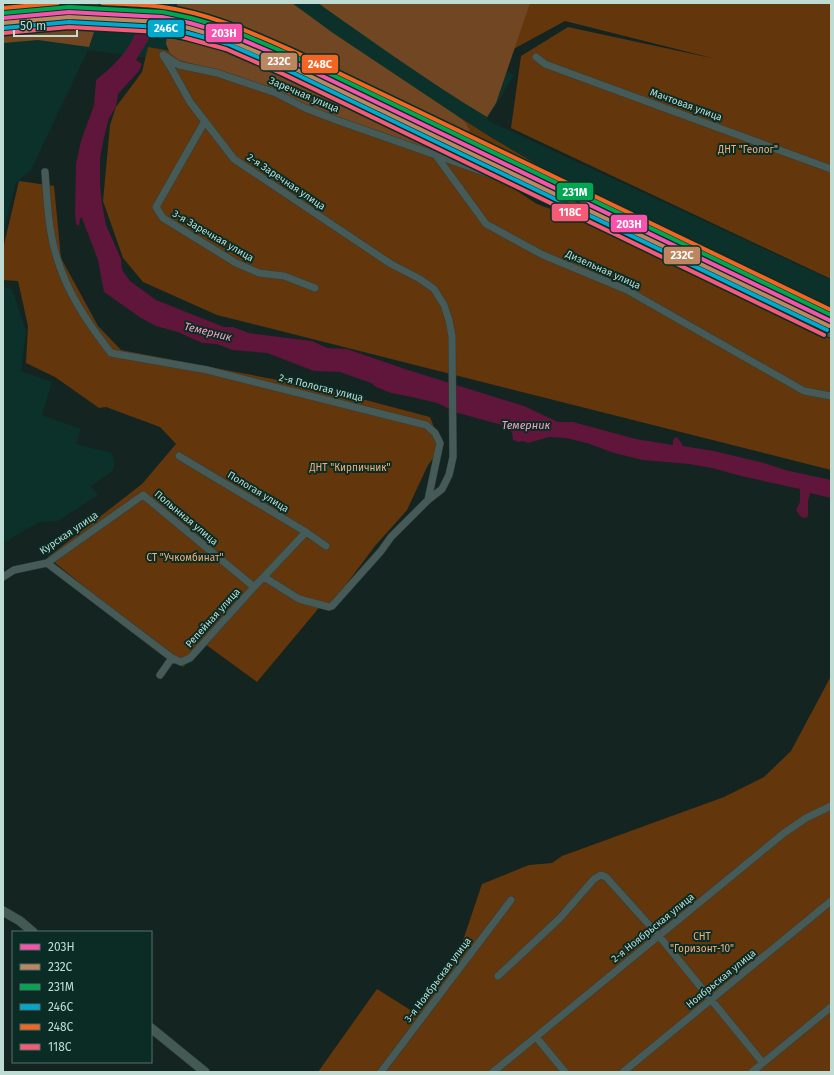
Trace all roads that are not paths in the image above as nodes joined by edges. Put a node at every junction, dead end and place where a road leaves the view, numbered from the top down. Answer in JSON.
{"nodes":[{"id":1,"x":163,"y":55,"type":"joint"},
{"id":2,"x":536,"y":57,"type":"dead end"},
{"id":3,"x":205,"y":121,"type":"junction"},
{"id":4,"x":434,"y":154,"type":"junction"},
{"id":5,"x":831,"y":169,"type":"edge"},
{"id":6,"x":45,"y":172,"type":"dead end"},
{"id":7,"x":315,"y":288,"type":"dead end"},
{"id":8,"x":831,"y":334,"type":"edge"},
{"id":9,"x":831,"y":396,"type":"edge"},
{"id":10,"x":179,"y":456,"type":"dead end"},
{"id":11,"x":143,"y":495,"type":"joint"},
{"id":12,"x":428,"y":500,"type":"junction"},
{"id":13,"x":306,"y":532,"type":"junction"},
{"id":14,"x":326,"y":546,"type":"dead end"},
{"id":15,"x":47,"y":563,"type":"junction"},
{"id":16,"x":3,"y":577,"type":"edge"},
{"id":17,"x":264,"y":578,"type":"junction"},
{"id":18,"x":254,"y":587,"type":"junction"},
{"id":19,"x":172,"y":658,"type":"junction"},
{"id":20,"x":160,"y":675,"type":"dead end"},
{"id":21,"x":831,"y":806,"type":"edge"},
{"id":22,"x":511,"y":900,"type":"dead end"},
{"id":23,"x":831,"y":901,"type":"edge"},
{"id":24,"x":3,"y":911,"type":"edge"},
{"id":25,"x":32,"y":931,"type":"edge"},
{"id":26,"x":659,"y":936,"type":"junction"},
{"id":27,"x":498,"y":976,"type":"dead end"},
{"id":28,"x":710,"y":1000,"type":"junction"},
{"id":29,"x":831,"y":1007,"type":"edge"},
{"id":30,"x":152,"y":1029,"type":"edge"},
{"id":31,"x":536,"y":1037,"type":"junction"},
{"id":32,"x":763,"y":1063,"type":"junction"},
{"id":33,"x":205,"y":1072,"type":"edge"},
{"id":34,"x":381,"y":1072,"type":"edge"},
{"id":35,"x":493,"y":1072,"type":"edge"},
{"id":36,"x":564,"y":1072,"type":"edge"},
{"id":37,"x":623,"y":1072,"type":"edge"},
{"id":38,"x":752,"y":1072,"type":"edge"}],
"edges":[{"from":1,"to":3,"type":"street","name":"2-я Заречная улица"},
{"from":1,"to":4,"type":"street","name":"Заречная улица"},
{"from":2,"to":5,"type":"street","name":"Мачтовая улица"},
{"from":3,"to":7,"type":"street","name":"3-я Заречная улица"},
{"from":3,"to":12,"type":"street","name":"2-я Заречная улица"},
{"from":4,"to":8,"type":"street","name":"Заречная улица"},
{"from":4,"to":9,"type":"street","name":"Дизельная улица"},
{"from":6,"to":12,"type":"street","name":"2-я Пологая улица"},
{"from":10,"to":13,"type":"street","name":"Пологая улица"},
{"from":11,"to":15,"type":"street","name":"Курская улица"},
{"from":11,"to":18,"type":"street","name":"Полынная улица"},
{"from":12,"to":17,"type":"street"},
{"from":13,"to":14,"type":"street","name":"Пологая улица"},
{"from":13,"to":17,"type":"street","name":"Репейная улица"},
{"from":15,"to":16,"type":"street","name":"Курская улица"},
{"from":15,"to":19,"type":"street"},
{"from":17,"to":18,"type":"street","name":"Репейная улица"},
{"from":18,"to":19,"type":"street","name":"Репейная улица"},
{"from":19,"to":20,"type":"street"},
{"from":21,"to":26,"type":"street","name":"2-я Ноябрьская улица"},
{"from":22,"to":34,"type":"street","name":"3-я Ноябрьская улица"},
{"from":23,"to":28,"type":"street","name":"Ноябрьская улица"},
{"from":24,"to":25,"type":"street"},
{"from":26,"to":27,"type":"street"},
{"from":26,"to":28,"type":"street"},
{"from":26,"to":31,"type":"street","name":"2-я Ноябрьская улица"},
{"from":28,"to":32,"type":"street"},
{"from":28,"to":37,"type":"street","name":"Ноябрьская улица"},
{"from":29,"to":32,"type":"street"},
{"from":30,"to":33,"type":"street"},
{"from":31,"to":35,"type":"street","name":"2-я Ноябрьская улица"},
{"from":31,"to":36,"type":"street"},
{"from":32,"to":38,"type":"street"}]}
